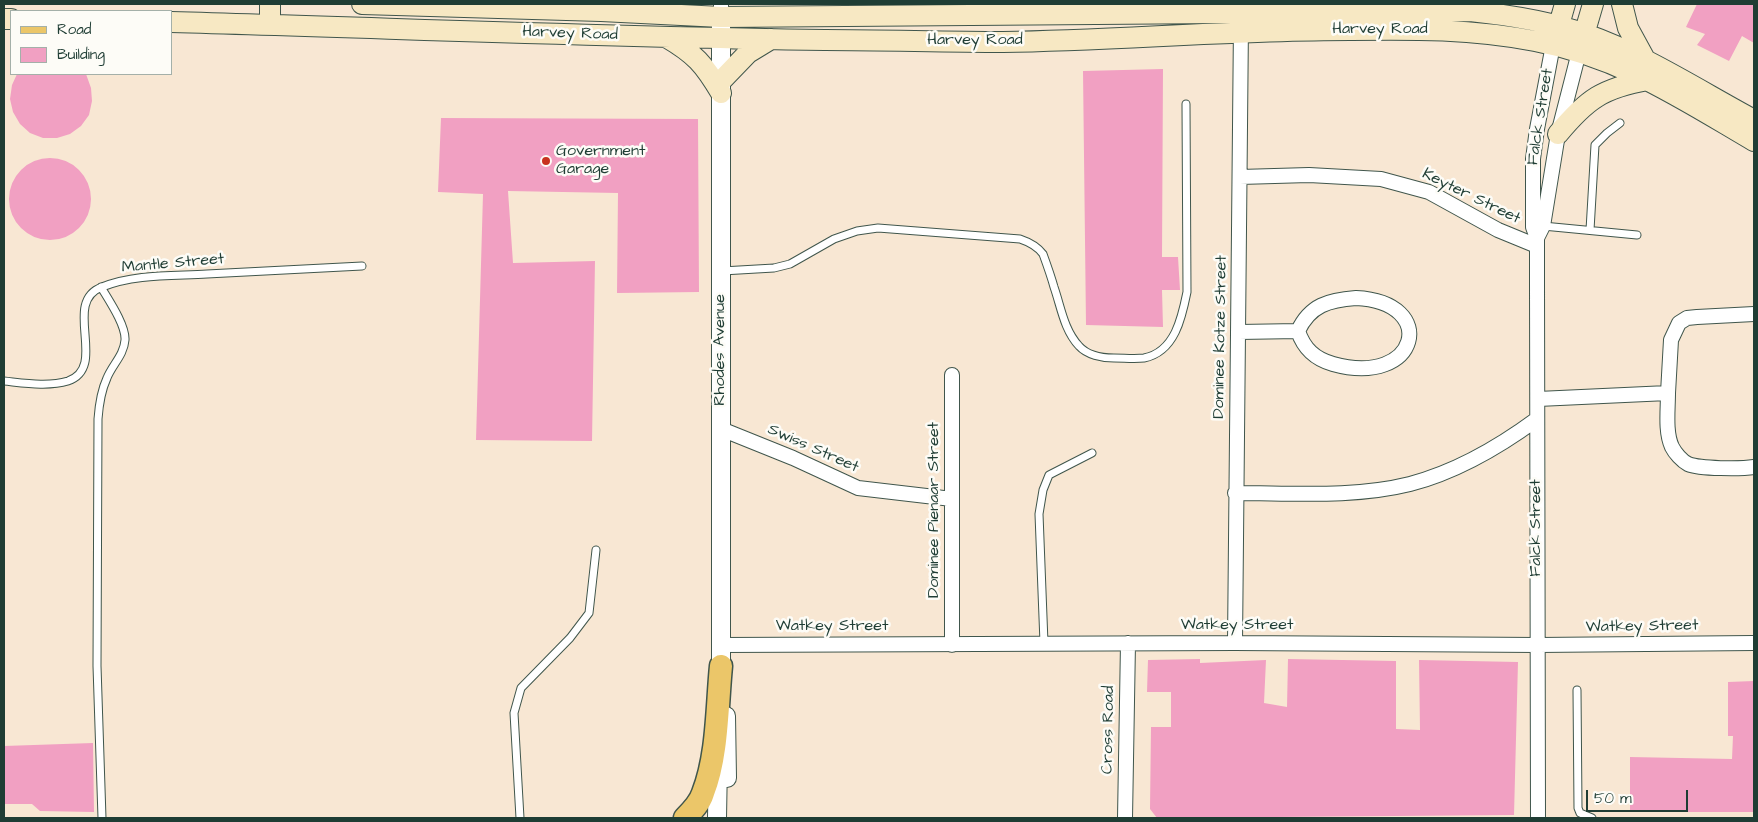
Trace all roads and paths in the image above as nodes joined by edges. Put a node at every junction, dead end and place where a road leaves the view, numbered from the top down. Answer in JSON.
{"nodes":[{"id":1,"x":270,"y":4,"type":"edge"},
{"id":2,"x":362,"y":4,"type":"edge"},
{"id":3,"x":1505,"y":4,"type":"edge"},
{"id":4,"x":1565,"y":4,"type":"edge"},
{"id":5,"x":1593,"y":4,"type":"edge"},
{"id":6,"x":1622,"y":4,"type":"edge"},
{"id":7,"x":674,"y":9,"type":"edge"},
{"id":8,"x":721,"y":10,"type":"edge"},
{"id":9,"x":1470,"y":10,"type":"junction"},
{"id":10,"x":172,"y":22,"type":"edge"},
{"id":11,"x":1241,"y":23,"type":"junction"},
{"id":12,"x":270,"y":25,"type":"junction"},
{"id":13,"x":665,"y":36,"type":"junction"},
{"id":14,"x":1555,"y":36,"type":"junction"},
{"id":15,"x":720,"y":38,"type":"junction"},
{"id":16,"x":771,"y":39,"type":"junction"},
{"id":17,"x":1582,"y":43,"type":"junction"},
{"id":18,"x":1648,"y":71,"type":"junction"},
{"id":19,"x":721,"y":87,"type":"junction"},
{"id":20,"x":1186,"y":104,"type":"dead end"},
{"id":21,"x":1754,"y":120,"type":"edge"},
{"id":22,"x":1620,"y":123,"type":"dead end"},
{"id":23,"x":1558,"y":134,"type":"junction"},
{"id":24,"x":1754,"y":142,"type":"edge"},
{"id":25,"x":1240,"y":177,"type":"junction"},
{"id":26,"x":1590,"y":230,"type":"junction"},
{"id":27,"x":1637,"y":234,"type":"dead end"},
{"id":28,"x":1539,"y":237,"type":"junction"},
{"id":29,"x":362,"y":266,"type":"dead end"},
{"id":30,"x":722,"y":271,"type":"junction"},
{"id":31,"x":101,"y":287,"type":"junction"},
{"id":32,"x":1754,"y":314,"type":"edge"},
{"id":33,"x":1239,"y":332,"type":"junction"},
{"id":34,"x":1298,"y":332,"type":"junction"},
{"id":35,"x":952,"y":375,"type":"dead end"},
{"id":36,"x":4,"y":381,"type":"edge"},
{"id":37,"x":1668,"y":393,"type":"junction"},
{"id":38,"x":1538,"y":399,"type":"junction"},
{"id":39,"x":1537,"y":419,"type":"junction"},
{"id":40,"x":721,"y":429,"type":"junction"},
{"id":41,"x":1092,"y":453,"type":"dead end"},
{"id":42,"x":1754,"y":467,"type":"edge"},
{"id":43,"x":1235,"y":493,"type":"junction"},
{"id":44,"x":952,"y":499,"type":"junction"},
{"id":45,"x":596,"y":550,"type":"dead end"},
{"id":46,"x":1044,"y":643,"type":"junction"},
{"id":47,"x":1128,"y":643,"type":"junction"},
{"id":48,"x":1235,"y":643,"type":"junction"},
{"id":49,"x":1754,"y":643,"type":"edge"},
{"id":50,"x":952,"y":645,"type":"junction"},
{"id":51,"x":1538,"y":645,"type":"junction"},
{"id":52,"x":721,"y":655,"type":"junction"},
{"id":53,"x":1577,"y":690,"type":"dead end"},
{"id":54,"x":722,"y":696,"type":"junction"},
{"id":55,"x":102,"y":818,"type":"edge"},
{"id":56,"x":520,"y":818,"type":"edge"},
{"id":57,"x":685,"y":818,"type":"edge"},
{"id":58,"x":717,"y":818,"type":"edge"},
{"id":59,"x":727,"y":818,"type":"edge"},
{"id":60,"x":1125,"y":818,"type":"edge"},
{"id":61,"x":1538,"y":818,"type":"edge"},
{"id":62,"x":1592,"y":818,"type":"edge"}],
"edges":[{"from":1,"to":12,"type":"main road"},
{"from":2,"to":7,"type":"main road","name":"Harvey Road"},
{"from":3,"to":9,"type":"main road"},
{"from":4,"to":14,"type":"main road"},
{"from":5,"to":17,"type":"main road"},
{"from":6,"to":18,"type":"main road"},
{"from":7,"to":8,"type":"main road","name":"Harvey Road"},
{"from":8,"to":11,"type":"main road","name":"Harvey Road"},
{"from":8,"to":15,"type":"street","name":"Rhodes Avenue"},
{"from":9,"to":11,"type":"main road","name":"Harvey Road"},
{"from":9,"to":14,"type":"main road","name":"Harvey Road"},
{"from":10,"to":12,"type":"main road","name":"Harvey Road"},
{"from":11,"to":14,"type":"main road","name":"Harvey Road"},
{"from":11,"to":16,"type":"main road","name":"Harvey Road"},
{"from":11,"to":25,"type":"street","name":"Dominee Kotze Street"},
{"from":12,"to":13,"type":"main road","name":"Harvey Road"},
{"from":13,"to":15,"type":"main road","name":"Harvey Road"},
{"from":13,"to":19,"type":"main road"},
{"from":14,"to":17,"type":"main road","name":"Harvey Road"},
{"from":14,"to":28,"type":"street","name":"Falck Street"},
{"from":15,"to":16,"type":"main road","name":"Harvey Road"},
{"from":15,"to":19,"type":"street","name":"Rhodes Avenue"},
{"from":16,"to":19,"type":"main road"},
{"from":17,"to":18,"type":"main road","name":"Harvey Road"},
{"from":17,"to":23,"type":"street","name":"Falck Street"},
{"from":18,"to":21,"type":"main road","name":"Harvey Road"},
{"from":18,"to":23,"type":"main road"},
{"from":18,"to":24,"type":"main road","name":"Harvey Road"},
{"from":19,"to":30,"type":"street","name":"Rhodes Avenue"},
{"from":20,"to":30,"type":"lane"},
{"from":22,"to":26,"type":"lane"},
{"from":23,"to":28,"type":"street","name":"Falck Street"},
{"from":25,"to":28,"type":"street","name":"Keyter Street"},
{"from":25,"to":33,"type":"street","name":"Dominee Kotze Street"},
{"from":26,"to":27,"type":"lane"},
{"from":26,"to":28,"type":"lane"},
{"from":28,"to":38,"type":"street","name":"Falck Street"},
{"from":29,"to":31,"type":"lane","name":"Mantle Street"},
{"from":30,"to":40,"type":"street","name":"Rhodes Avenue"},
{"from":31,"to":36,"type":"lane","name":"Mantle Street"},
{"from":31,"to":55,"type":"lane"},
{"from":32,"to":37,"type":"street"},
{"from":33,"to":34,"type":"street"},
{"from":33,"to":43,"type":"street","name":"Dominee Kotze Street"},
{"from":34,"to":34,"type":"street"},
{"from":35,"to":44,"type":"street","name":"Dominee Pienaar Street"},
{"from":37,"to":38,"type":"street"},
{"from":37,"to":42,"type":"street"},
{"from":38,"to":39,"type":"street","name":"Falck Street"},
{"from":39,"to":43,"type":"street"},
{"from":39,"to":51,"type":"street","name":"Falck Street"},
{"from":40,"to":44,"type":"street","name":"Swiss Street"},
{"from":40,"to":52,"type":"street","name":"Rhodes Avenue"},
{"from":41,"to":46,"type":"lane"},
{"from":43,"to":48,"type":"street","name":"Dominee Kotze Street"},
{"from":44,"to":50,"type":"street","name":"Dominee Pienaar Street"},
{"from":45,"to":56,"type":"lane"},
{"from":46,"to":47,"type":"street","name":"Watkey Street"},
{"from":46,"to":50,"type":"street","name":"Watkey Street"},
{"from":47,"to":48,"type":"street","name":"Watkey Street"},
{"from":47,"to":60,"type":"street","name":"Cross Road"},
{"from":48,"to":51,"type":"street","name":"Watkey Street"},
{"from":49,"to":51,"type":"street","name":"Watkey Street"},
{"from":50,"to":52,"type":"street","name":"Watkey Street"},
{"from":51,"to":61,"type":"street","name":"Falck Street"},
{"from":52,"to":54,"type":"street","name":"Rhodes Avenue"},
{"from":52,"to":57,"type":"main road"},
{"from":53,"to":62,"type":"lane"},
{"from":54,"to":58,"type":"street","name":"Rhodes Avenue"},
{"from":54,"to":59,"type":"street","name":"Rhodes Avenue"}]}
